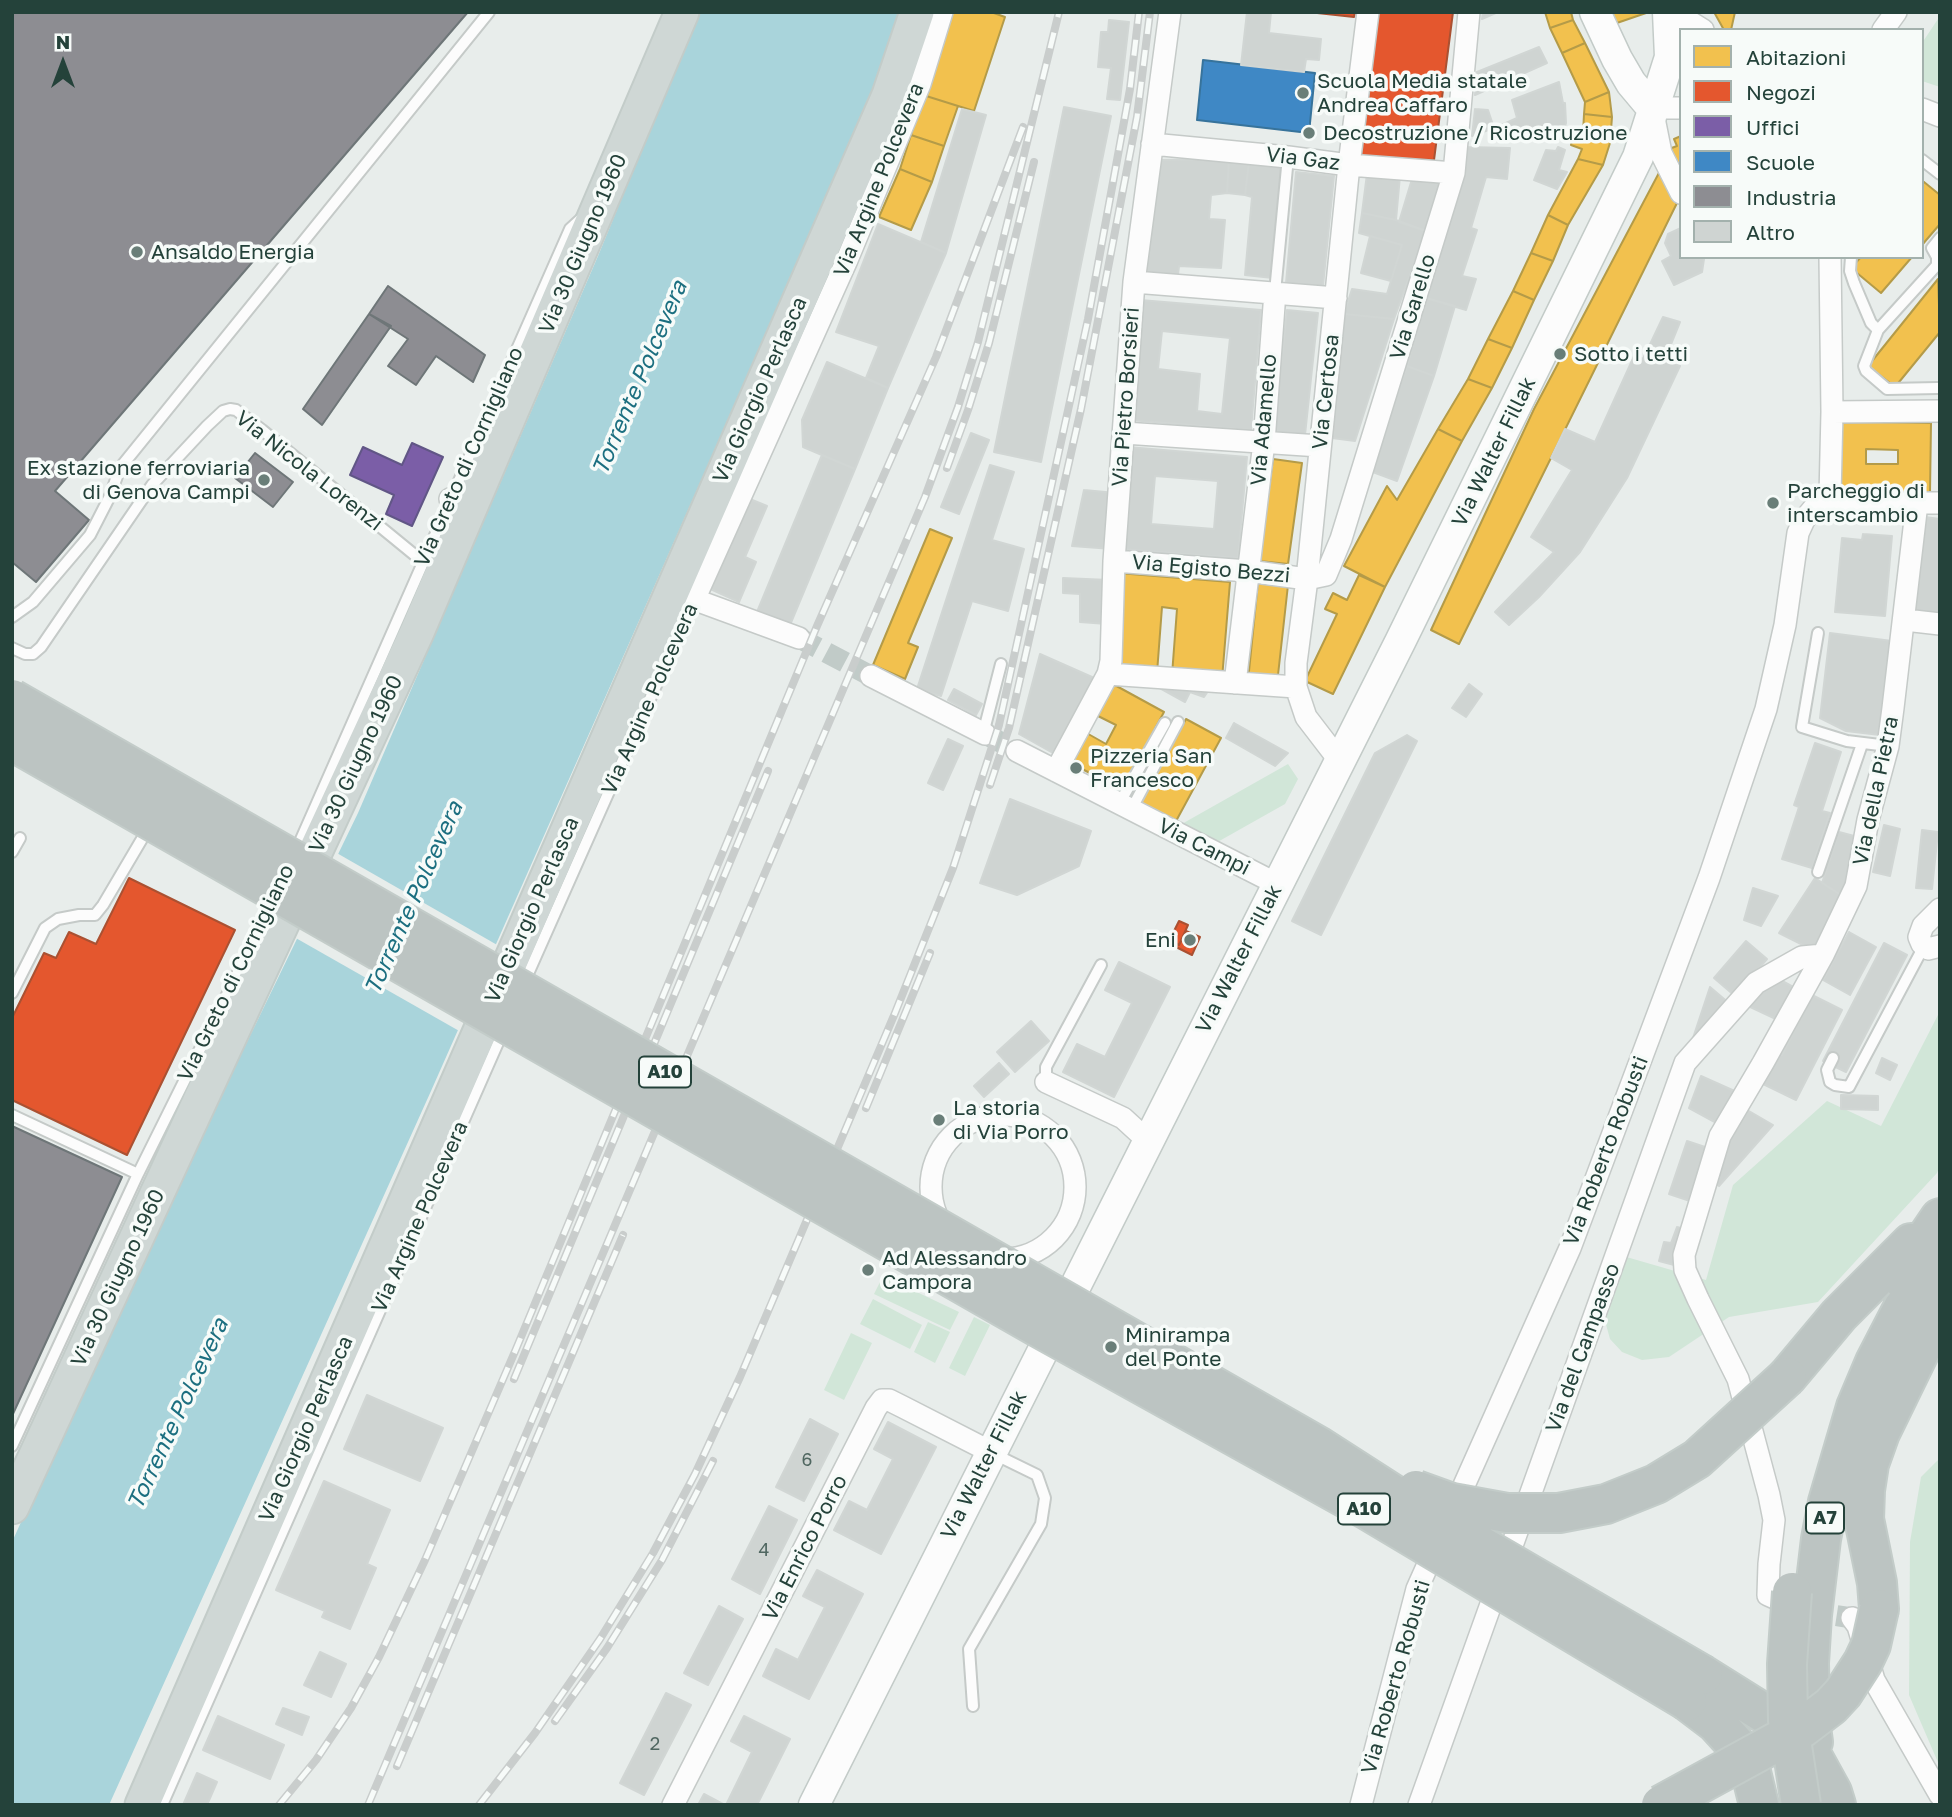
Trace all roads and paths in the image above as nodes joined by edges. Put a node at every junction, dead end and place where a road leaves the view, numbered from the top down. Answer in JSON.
{"nodes":[{"id":1,"x":489,"y":12,"type":"edge"},
{"id":2,"x":682,"y":12,"type":"edge"},
{"id":3,"x":917,"y":12,"type":"edge"},
{"id":4,"x":942,"y":12,"type":"edge"},
{"id":5,"x":1170,"y":12,"type":"edge"},
{"id":6,"x":1368,"y":12,"type":"edge"},
{"id":7,"x":1469,"y":12,"type":"edge"},
{"id":8,"x":1595,"y":12,"type":"edge"},
{"id":9,"x":1668,"y":12,"type":"edge"},
{"id":10,"x":1674,"y":12,"type":"edge"},
{"id":11,"x":1895,"y":12,"type":"edge"},
{"id":12,"x":1700,"y":28,"type":"edge"},
{"id":13,"x":1884,"y":28,"type":"edge"},
{"id":14,"x":1670,"y":43,"type":"junction"},
{"id":15,"x":1616,"y":58,"type":"junction"},
{"id":16,"x":1667,"y":108,"type":"edge"},
{"id":17,"x":1924,"y":109,"type":"edge"},
{"id":18,"x":1940,"y":116,"type":"edge"},
{"id":19,"x":1152,"y":144,"type":"junction"},
{"id":20,"x":1288,"y":157,"type":"junction"},
{"id":21,"x":1924,"y":162,"type":"edge"},
{"id":22,"x":1349,"y":165,"type":"junction"},
{"id":23,"x":1454,"y":173,"type":"junction"},
{"id":24,"x":1940,"y":174,"type":"edge"},
{"id":25,"x":1679,"y":188,"type":"edge"},
{"id":26,"x":1937,"y":241,"type":"edge"},
{"id":27,"x":1830,"y":259,"type":"edge"},
{"id":28,"x":1851,"y":259,"type":"edge"},
{"id":29,"x":1134,"y":282,"type":"junction"},
{"id":30,"x":1275,"y":292,"type":"junction"},
{"id":31,"x":1336,"y":298,"type":"junction"},
{"id":32,"x":1878,"y":330,"type":"junction"},
{"id":33,"x":1939,"y":389,"type":"edge"},
{"id":34,"x":1940,"y":411,"type":"edge"},
{"id":35,"x":1832,"y":412,"type":"junction"},
{"id":36,"x":1124,"y":433,"type":"junction"},
{"id":37,"x":1264,"y":442,"type":"junction"},
{"id":38,"x":1320,"y":446,"type":"junction"},
{"id":39,"x":1831,"y":500,"type":"junction"},
{"id":40,"x":1917,"y":503,"type":"junction"},
{"id":41,"x":1940,"y":503,"type":"edge"},
{"id":42,"x":457,"y":509,"type":"junction"},
{"id":43,"x":1114,"y":561,"type":"junction"},
{"id":44,"x":422,"y":562,"type":"junction"},
{"id":45,"x":1248,"y":571,"type":"junction"},
{"id":46,"x":1307,"y":579,"type":"junction"},
{"id":47,"x":683,"y":595,"type":"junction"},
{"id":48,"x":12,"y":617,"type":"edge"},
{"id":49,"x":1905,"y":620,"type":"junction"},
{"id":50,"x":1940,"y":624,"type":"edge"},
{"id":51,"x":1818,"y":633,"type":"dead end"},
{"id":52,"x":799,"y":638,"type":"tunnel mouth"},
{"id":53,"x":12,"y":648,"type":"edge"},
{"id":54,"x":1001,"y":664,"type":"dead end"},
{"id":55,"x":1108,"y":674,"type":"junction"},
{"id":56,"x":871,"y":676,"type":"tunnel mouth"},
{"id":57,"x":1235,"y":683,"type":"junction"},
{"id":58,"x":1296,"y":687,"type":"junction"},
{"id":59,"x":12,"y":699,"type":"edge"},
{"id":60,"x":1178,"y":722,"type":"dead end"},
{"id":61,"x":1165,"y":723,"type":"dead end"},
{"id":62,"x":984,"y":734,"type":"joint"},
{"id":63,"x":12,"y":741,"type":"edge"},
{"id":64,"x":1861,"y":744,"type":"junction"},
{"id":65,"x":1888,"y":746,"type":"junction"},
{"id":66,"x":1017,"y":751,"type":"tunnel mouth"},
{"id":67,"x":1339,"y":760,"type":"junction"},
{"id":68,"x":1056,"y":771,"type":"junction"},
{"id":69,"x":1125,"y":807,"type":"junction"},
{"id":70,"x":160,"y":808,"type":"dead end"},
{"id":71,"x":20,"y":838,"type":"dead end"},
{"id":72,"x":12,"y":852,"type":"edge"},
{"id":73,"x":289,"y":866,"type":"dead end"},
{"id":74,"x":1818,"y":872,"type":"dead end"},
{"id":75,"x":284,"y":878,"type":"dead end"},
{"id":76,"x":1277,"y":884,"type":"junction"},
{"id":77,"x":1940,"y":909,"type":"edge"},
{"id":78,"x":1932,"y":946,"type":"edge"},
{"id":79,"x":1823,"y":956,"type":"junction"},
{"id":80,"x":1101,"y":964,"type":"dead end"},
{"id":81,"x":12,"y":993,"type":"edge"},
{"id":82,"x":515,"y":1004,"type":"dead end"},
{"id":83,"x":509,"y":1016,"type":"dead end"},
{"id":84,"x":1833,"y":1058,"type":"dead end"},
{"id":85,"x":1046,"y":1082,"type":"joint"},
{"id":86,"x":12,"y":1115,"type":"edge"},
{"id":87,"x":979,"y":1118,"type":"joint"},
{"id":88,"x":1147,"y":1140,"type":"junction"},
{"id":89,"x":138,"y":1174,"type":"junction"},
{"id":90,"x":1939,"y":1233,"type":"edge"},
{"id":91,"x":1940,"y":1310,"type":"edge"},
{"id":92,"x":12,"y":1446,"type":"edge"},
{"id":93,"x":1318,"y":1446,"type":"junction"},
{"id":94,"x":991,"y":1452,"type":"junction"},
{"id":95,"x":12,"y":1507,"type":"edge"},
{"id":96,"x":1796,"y":1601,"type":"junction"},
{"id":97,"x":1865,"y":1613,"type":"junction"},
{"id":98,"x":1695,"y":1688,"type":"junction"},
{"id":99,"x":973,"y":1706,"type":"dead end"},
{"id":100,"x":1940,"y":1795,"type":"edge"},
{"id":101,"x":1820,"y":1800,"type":"edge"},
{"id":102,"x":142,"y":1805,"type":"edge"},
{"id":103,"x":162,"y":1805,"type":"edge"},
{"id":104,"x":673,"y":1805,"type":"edge"},
{"id":105,"x":814,"y":1805,"type":"edge"},
{"id":106,"x":1361,"y":1805,"type":"edge"},
{"id":107,"x":1419,"y":1805,"type":"edge"},
{"id":108,"x":1661,"y":1805,"type":"edge"},
{"id":109,"x":1759,"y":1805,"type":"edge"}],
"edges":[{"from":1,"to":48,"type":"lane"},
{"from":2,"to":42,"type":"main road","name":"Via 30 Giugno 1960"},
{"from":3,"to":47,"type":"main road","name":"Via Giorgio Perlasca"},
{"from":4,"to":47,"type":"street","name":"Via Argine Polcevera"},
{"from":5,"to":19,"type":"street","name":"Via Pietro Borsieri"},
{"from":6,"to":22,"type":"street","name":"Via Certosa"},
{"from":7,"to":23,"type":"street","name":"Via Garello"},
{"from":8,"to":15,"type":"main road"},
{"from":9,"to":14,"type":"main road","name":"Via Walter Fillak"},
{"from":10,"to":12,"type":"street"},
{"from":11,"to":13,"type":"street"},
{"from":14,"to":15,"type":"main road"},
{"from":14,"to":16,"type":"main road","name":"Via Walter Fillak"},
{"from":15,"to":16,"type":"main road"},
{"from":16,"to":25,"type":"street"},
{"from":16,"to":67,"type":"main road","name":"Via Walter Fillak"},
{"from":17,"to":18,"type":"street"},
{"from":19,"to":20,"type":"street","name":"Via Gaz"},
{"from":19,"to":29,"type":"street","name":"Via Pietro Borsieri"},
{"from":20,"to":22,"type":"street","name":"Via Gaz"},
{"from":20,"to":30,"type":"lane","name":"Via Adamello"},
{"from":21,"to":24,"type":"lane"},
{"from":22,"to":23,"type":"street","name":"Via Gaz"},
{"from":22,"to":31,"type":"street","name":"Via Certosa"},
{"from":23,"to":46,"type":"street","name":"Via Garello"},
{"from":26,"to":32,"type":"lane"},
{"from":27,"to":35,"type":"street"},
{"from":28,"to":32,"type":"lane"},
{"from":29,"to":30,"type":"street"},
{"from":29,"to":36,"type":"street","name":"Via Pietro Borsieri"},
{"from":30,"to":31,"type":"street"},
{"from":30,"to":37,"type":"street","name":"Via Adamello"},
{"from":31,"to":38,"type":"street","name":"Via Certosa"},
{"from":32,"to":33,"type":"lane"},
{"from":34,"to":35,"type":"street"},
{"from":35,"to":39,"type":"street"},
{"from":36,"to":37,"type":"street"},
{"from":36,"to":43,"type":"street","name":"Via Pietro Borsieri"},
{"from":37,"to":38,"type":"street"},
{"from":37,"to":45,"type":"street","name":"Via Adamello"},
{"from":38,"to":46,"type":"street","name":"Via Certosa"},
{"from":39,"to":40,"type":"street"},
{"from":39,"to":106,"type":"street","name":"Via Roberto Robusti"},
{"from":40,"to":41,"type":"street"},
{"from":40,"to":49,"type":"street","name":"Via della Pietra"},
{"from":42,"to":44,"type":"lane","name":"Via Greto di Cornigliano"},
{"from":42,"to":95,"type":"main road","name":"Via 30 Giugno 1960"},
{"from":43,"to":45,"type":"street","name":"Via Egisto Bezzi"},
{"from":43,"to":55,"type":"street","name":"Via Pietro Borsieri"},
{"from":44,"to":53,"type":"lane","name":"Via Nicola Lorenzi"},
{"from":44,"to":73,"type":"lane","name":"Via Greto di Cornigliano"},
{"from":45,"to":46,"type":"street","name":"Via Egisto Bezzi"},
{"from":45,"to":57,"type":"street","name":"Via Adamello"},
{"from":46,"to":58,"type":"street","name":"Via Certosa"},
{"from":47,"to":52,"type":"street"},
{"from":47,"to":82,"type":"lane","name":"Via Argine Polcevera"},
{"from":47,"to":102,"type":"main road","name":"Via Giorgio Perlasca"},
{"from":49,"to":50,"type":"street"},
{"from":49,"to":65,"type":"street","name":"Via della Pietra"},
{"from":51,"to":64,"type":"lane"},
{"from":54,"to":62,"type":"lane"},
{"from":55,"to":57,"type":"street"},
{"from":55,"to":68,"type":"street","name":"Via Pietro Borsieri"},
{"from":56,"to":62,"type":"street"},
{"from":57,"to":58,"type":"street"},
{"from":58,"to":67,"type":"street","name":"Via Certosa"},
{"from":59,"to":93,"type":"highway","number":"A10","bridge":true},
{"from":60,"to":69,"type":"lane"},
{"from":61,"to":69,"type":"lane"},
{"from":63,"to":98,"type":"highway","number":"A10","bridge":true},
{"from":64,"to":65,"type":"lane"},
{"from":64,"to":74,"type":"lane"},
{"from":65,"to":79,"type":"street","name":"Via della Pietra"},
{"from":66,"to":68,"type":"street","name":"Via Campi"},
{"from":67,"to":76,"type":"main road","name":"Via Walter Fillak"},
{"from":68,"to":69,"type":"street","name":"Via Campi"},
{"from":69,"to":76,"type":"street","name":"Via Campi"},
{"from":70,"to":81,"type":"lane"},
{"from":71,"to":72,"type":"lane"},
{"from":75,"to":89,"type":"lane","name":"Via Greto di Cornigliano"},
{"from":76,"to":88,"type":"main road","name":"Via Walter Fillak"},
{"from":77,"to":78,"type":"street"},
{"from":78,"to":84,"type":"lane"},
{"from":79,"to":96,"type":"street","name":"Via della Pietra"},
{"from":79,"to":107,"type":"street","name":"Via del Campasso"},
{"from":80,"to":85,"type":"lane"},
{"from":83,"to":103,"type":"lane","name":"Via Argine Polcevera"},
{"from":85,"to":88,"type":"street"},
{"from":86,"to":89,"type":"lane"},
{"from":87,"to":87,"type":"street"},
{"from":88,"to":94,"type":"main road","name":"Via Walter Fillak"},
{"from":89,"to":92,"type":"lane","name":"Via Greto di Cornigliano"},
{"from":90,"to":93,"type":"highway","number":"A10","bridge":true},
{"from":90,"to":96,"type":"highway","number":"A7"},
{"from":90,"to":101,"type":"highway","number":"A7"},
{"from":91,"to":97,"type":"highway","number":"A7"},
{"from":93,"to":98,"type":"highway","number":"A10","bridge":true},
{"from":94,"to":99,"type":"lane"},
{"from":94,"to":104,"type":"street","name":"Via Enrico Porro"},
{"from":94,"to":105,"type":"main road","name":"Via Walter Fillak"},
{"from":96,"to":101,"type":"highway","number":"A7","bridge":true},
{"from":97,"to":100,"type":"street"},
{"from":97,"to":108,"type":"highway","number":"A7","bridge":true},
{"from":98,"to":101,"type":"highway","number":"A10"},
{"from":98,"to":109,"type":"highway","number":"A10"}]}
